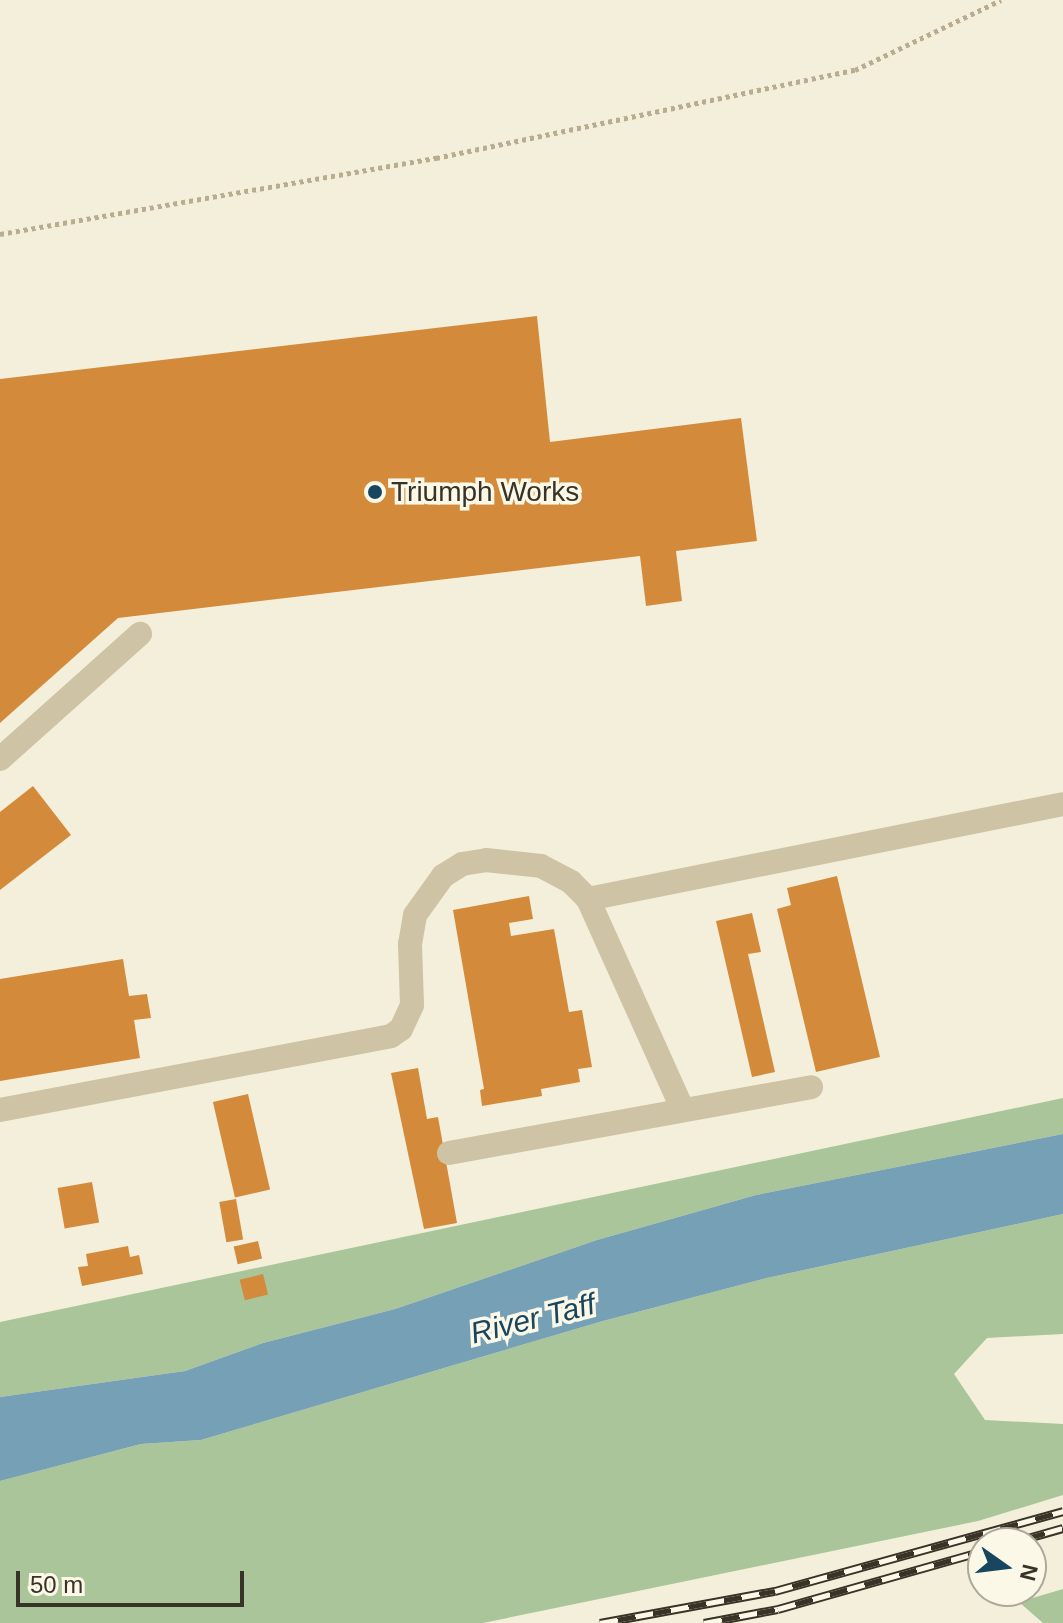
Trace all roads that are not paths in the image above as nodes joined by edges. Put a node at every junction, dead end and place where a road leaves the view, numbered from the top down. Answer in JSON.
{"nodes":[{"id":1,"x":140,"y":634,"type":"dead end"},
{"id":2,"x":0,"y":759,"type":"edge"},
{"id":3,"x":1063,"y":804,"type":"edge"},
{"id":4,"x":588,"y":899,"type":"junction"},
{"id":5,"x":811,"y":1087,"type":"dead end"},
{"id":6,"x":0,"y":1110,"type":"edge"},
{"id":7,"x":683,"y":1110,"type":"junction"},
{"id":8,"x":449,"y":1153,"type":"dead end"}],
"edges":[{"from":1,"to":2,"type":"lane"},
{"from":3,"to":4,"type":"lane"},
{"from":4,"to":6,"type":"lane"},
{"from":4,"to":7,"type":"lane"},
{"from":5,"to":7,"type":"lane"},
{"from":7,"to":8,"type":"lane"}]}
